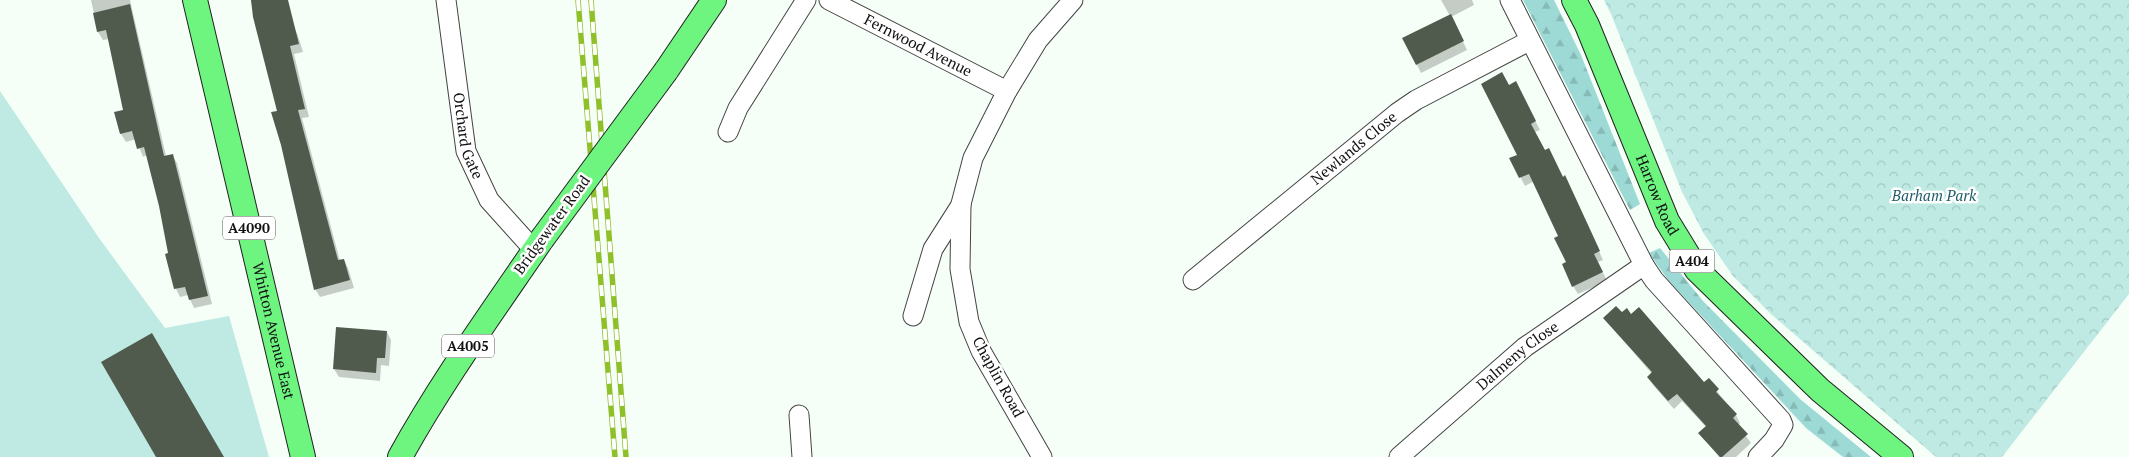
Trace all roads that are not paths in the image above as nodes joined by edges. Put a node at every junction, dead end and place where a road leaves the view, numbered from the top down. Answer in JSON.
{"nodes":[{"id":1,"x":195,"y":0,"type":"edge"},
{"id":2,"x":446,"y":0,"type":"edge"},
{"id":3,"x":714,"y":0,"type":"edge"},
{"id":4,"x":806,"y":0,"type":"edge"},
{"id":5,"x":830,"y":0,"type":"edge"},
{"id":6,"x":1073,"y":0,"type":"edge"},
{"id":7,"x":1510,"y":0,"type":"edge"},
{"id":8,"x":1574,"y":0,"type":"edge"},
{"id":9,"x":1529,"y":41,"type":"junction"},
{"id":10,"x":1007,"y":91,"type":"junction"},
{"id":11,"x":728,"y":132,"type":"dead end"},
{"id":12,"x":961,"y":204,"type":"junction"},
{"id":13,"x":538,"y":245,"type":"junction"},
{"id":14,"x":1644,"y":265,"type":"junction"},
{"id":15,"x":1193,"y":280,"type":"dead end"},
{"id":16,"x":913,"y":316,"type":"dead end"},
{"id":17,"x":799,"y":415,"type":"dead end"},
{"id":18,"x":303,"y":457,"type":"edge"},
{"id":19,"x":400,"y":457,"type":"edge"},
{"id":20,"x":802,"y":457,"type":"edge"},
{"id":21,"x":1042,"y":457,"type":"edge"},
{"id":22,"x":1399,"y":457,"type":"edge"},
{"id":23,"x":1758,"y":457,"type":"edge"},
{"id":24,"x":1901,"y":457,"type":"edge"}],
"edges":[{"from":1,"to":18,"type":"main road","name":"Whitton Avenue East","number":"A4090"},
{"from":2,"to":13,"type":"street","name":"Orchard Gate"},
{"from":3,"to":13,"type":"main road","name":"Bridgewater Road","number":"A4005","bridge":true},
{"from":4,"to":11,"type":"street"},
{"from":5,"to":10,"type":"street","name":"Fernwood Avenue"},
{"from":6,"to":10,"type":"street","name":"Chaplin Road"},
{"from":7,"to":9,"type":"street"},
{"from":8,"to":24,"type":"main road","name":"Harrow Road","number":"A404"},
{"from":9,"to":14,"type":"street"},
{"from":9,"to":15,"type":"street","name":"Newlands Close"},
{"from":10,"to":12,"type":"street","name":"Chaplin Road"},
{"from":12,"to":16,"type":"street","name":"Chaplin Road"},
{"from":12,"to":21,"type":"street","name":"Chaplin Road"},
{"from":13,"to":19,"type":"main road","name":"Bridgewater Road","number":"A4005"},
{"from":14,"to":22,"type":"street","name":"Dalmeny Close"},
{"from":14,"to":23,"type":"street"},
{"from":17,"to":20,"type":"street"}]}
